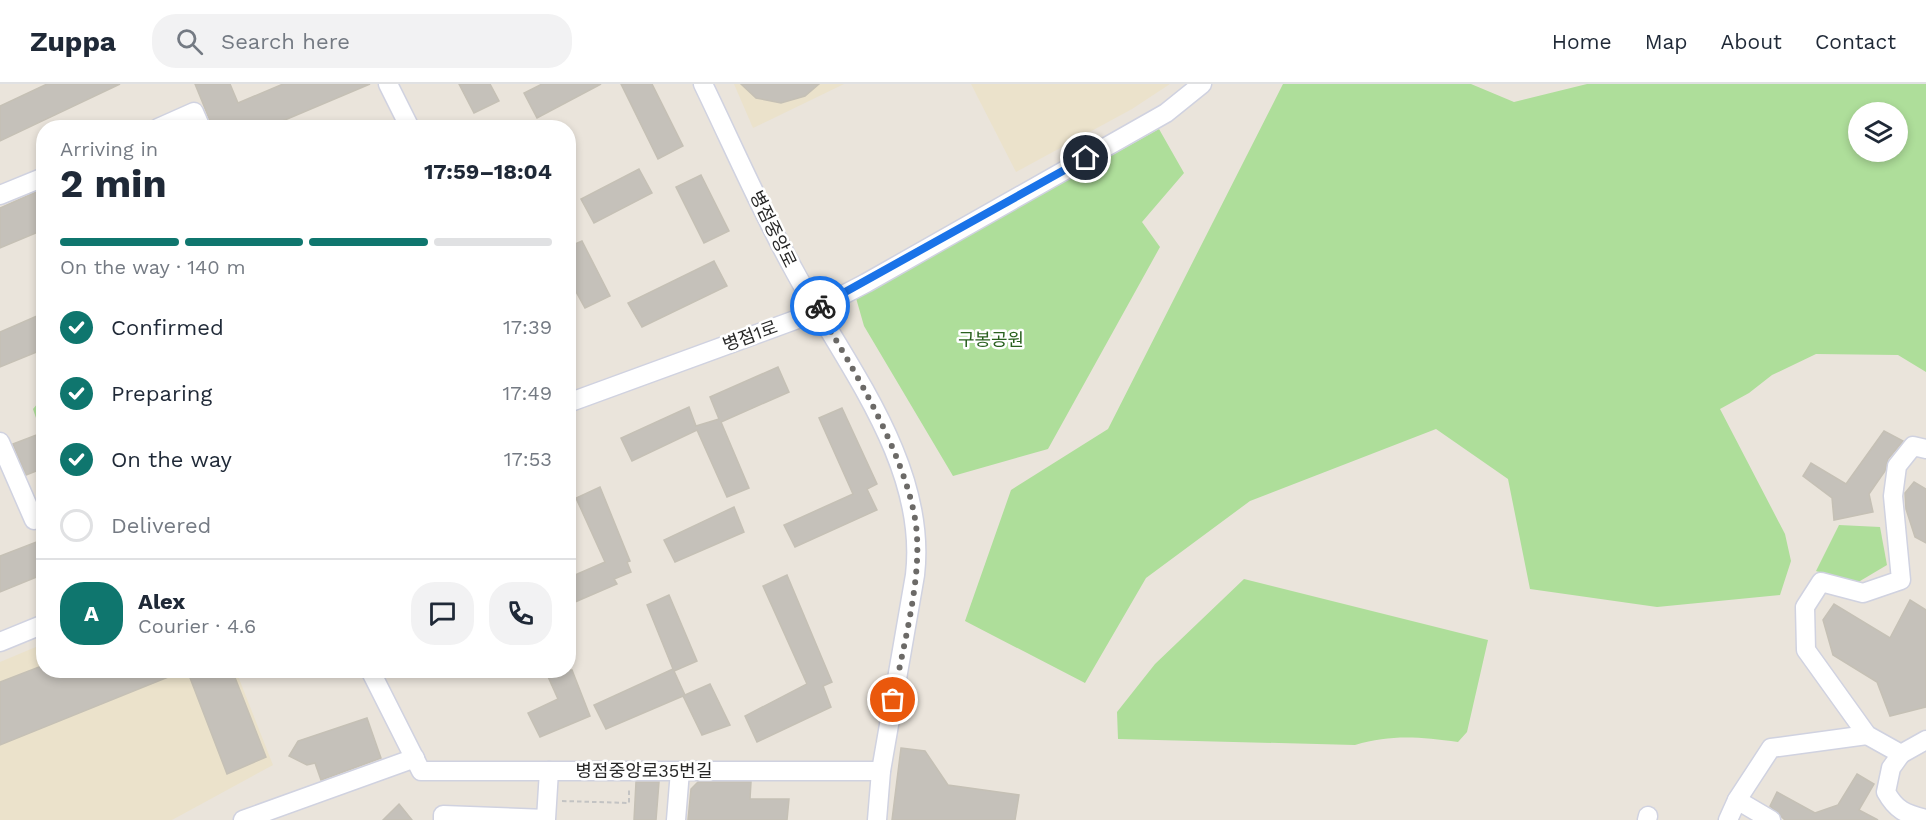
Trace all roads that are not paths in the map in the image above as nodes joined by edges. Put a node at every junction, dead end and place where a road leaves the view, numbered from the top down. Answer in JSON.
{"nodes":[{"id":1,"x":388,"y":84,"type":"edge"},
{"id":2,"x":703,"y":84,"type":"edge"},
{"id":3,"x":1198,"y":85,"type":"edge"},
{"id":4,"x":176,"y":120,"type":"edge"},
{"id":5,"x":198,"y":120,"type":"edge"},
{"id":6,"x":406,"y":120,"type":"edge"},
{"id":7,"x":36,"y":180,"type":"edge"},
{"id":8,"x":0,"y":195,"type":"edge"},
{"id":9,"x":816,"y":308,"type":"junction"},
{"id":10,"x":576,"y":400,"type":"edge"},
{"id":11,"x":0,"y":441,"type":"edge"},
{"id":12,"x":1926,"y":448,"type":"edge"},
{"id":13,"x":36,"y":519,"type":"edge"},
{"id":14,"x":36,"y":627,"type":"edge"},
{"id":15,"x":0,"y":642,"type":"edge"},
{"id":16,"x":374,"y":678,"type":"edge"},
{"id":17,"x":1867,"y":735,"type":"junction"},
{"id":18,"x":1926,"y":740,"type":"edge"},
{"id":19,"x":1900,"y":754,"type":"junction"},
{"id":20,"x":415,"y":758,"type":"junction"},
{"id":21,"x":549,"y":771,"type":"junction"},
{"id":22,"x":680,"y":771,"type":"junction"},
{"id":23,"x":881,"y":771,"type":"junction"},
{"id":24,"x":1737,"y":800,"type":"junction"},
{"id":25,"x":1926,"y":819,"type":"edge"},
{"id":26,"x":243,"y":820,"type":"edge"},
{"id":27,"x":442,"y":820,"type":"edge"},
{"id":28,"x":676,"y":820,"type":"edge"},
{"id":29,"x":877,"y":820,"type":"edge"},
{"id":30,"x":1728,"y":820,"type":"edge"},
{"id":31,"x":1771,"y":820,"type":"edge"}],
"edges":[{"from":1,"to":6,"type":"street"},
{"from":2,"to":9,"type":"street","name":"병점중앙로"},
{"from":3,"to":9,"type":"street","name":"병점1로"},
{"from":4,"to":5,"type":"street"},
{"from":7,"to":8,"type":"street"},
{"from":9,"to":10,"type":"street","name":"병점1로"},
{"from":9,"to":23,"type":"street","name":"병점중앙로"},
{"from":11,"to":13,"type":"street"},
{"from":12,"to":17,"type":"street"},
{"from":14,"to":15,"type":"street"},
{"from":16,"to":20,"type":"street"},
{"from":17,"to":19,"type":"street"},
{"from":17,"to":24,"type":"street"},
{"from":18,"to":19,"type":"street"},
{"from":19,"to":25,"type":"street"},
{"from":20,"to":21,"type":"street","name":"병점중앙로35번길"},
{"from":20,"to":26,"type":"street"},
{"from":21,"to":22,"type":"street","name":"병점중앙로35번길"},
{"from":21,"to":27,"type":"street"},
{"from":22,"to":23,"type":"street","name":"병점중앙로35번길"},
{"from":22,"to":28,"type":"street"},
{"from":23,"to":29,"type":"street","name":"병점중앙로"},
{"from":24,"to":30,"type":"street"},
{"from":24,"to":31,"type":"street"}]}
